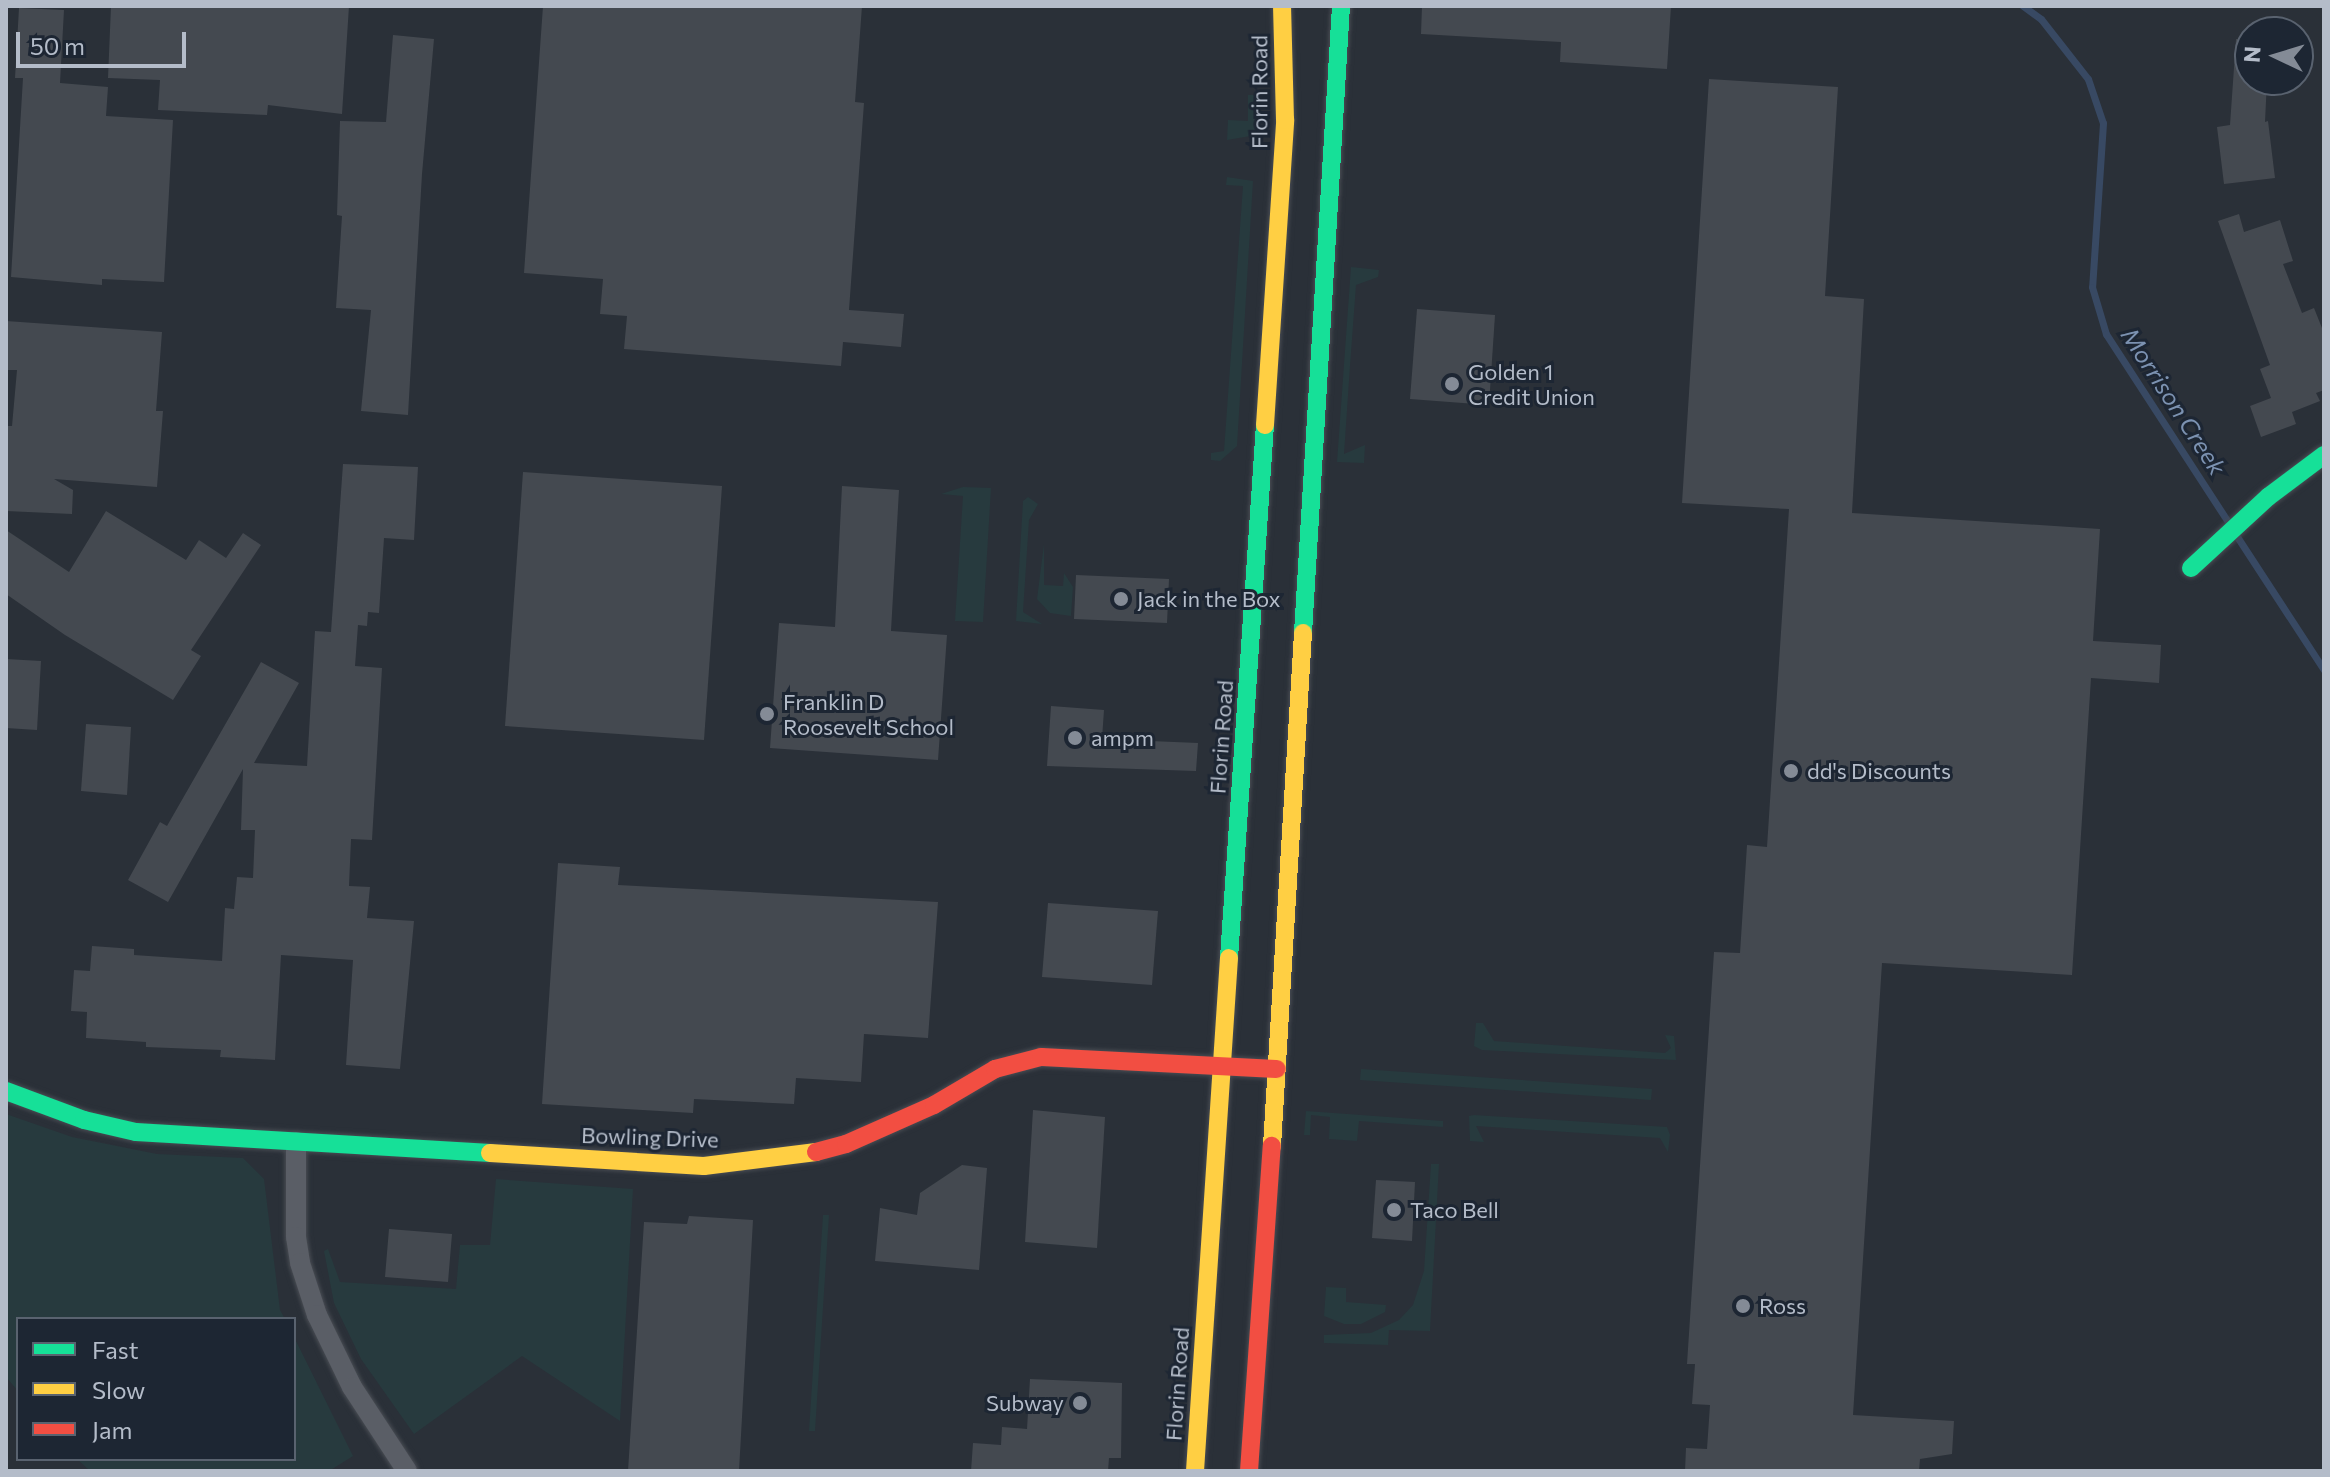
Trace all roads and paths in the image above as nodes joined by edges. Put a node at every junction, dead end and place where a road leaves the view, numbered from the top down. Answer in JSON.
{"nodes":[{"id":1,"x":1282,"y":6,"type":"edge"},
{"id":2,"x":1341,"y":6,"type":"edge"},
{"id":3,"x":2324,"y":455,"type":"edge"},
{"id":4,"x":2191,"y":568,"type":"dead end"},
{"id":5,"x":1221,"y":1065,"type":"junction"},
{"id":6,"x":1277,"y":1069,"type":"junction"},
{"id":7,"x":6,"y":1091,"type":"edge"},
{"id":8,"x":296,"y":1142,"type":"junction"},
{"id":9,"x":407,"y":1471,"type":"edge"},
{"id":10,"x":1195,"y":1471,"type":"edge"},
{"id":11,"x":1249,"y":1471,"type":"edge"}],
"edges":[{"from":1,"to":5,"type":"main road","name":"Florin Road"},
{"from":2,"to":6,"type":"main road"},
{"from":3,"to":4,"type":"main road"},
{"from":5,"to":6,"type":"main road","name":"Bowling Drive"},
{"from":5,"to":8,"type":"main road","name":"Bowling Drive"},
{"from":5,"to":10,"type":"main road","name":"Florin Road"},
{"from":6,"to":11,"type":"main road"},
{"from":7,"to":8,"type":"main road","name":"Bowling Drive"},
{"from":8,"to":9,"type":"street"}]}
